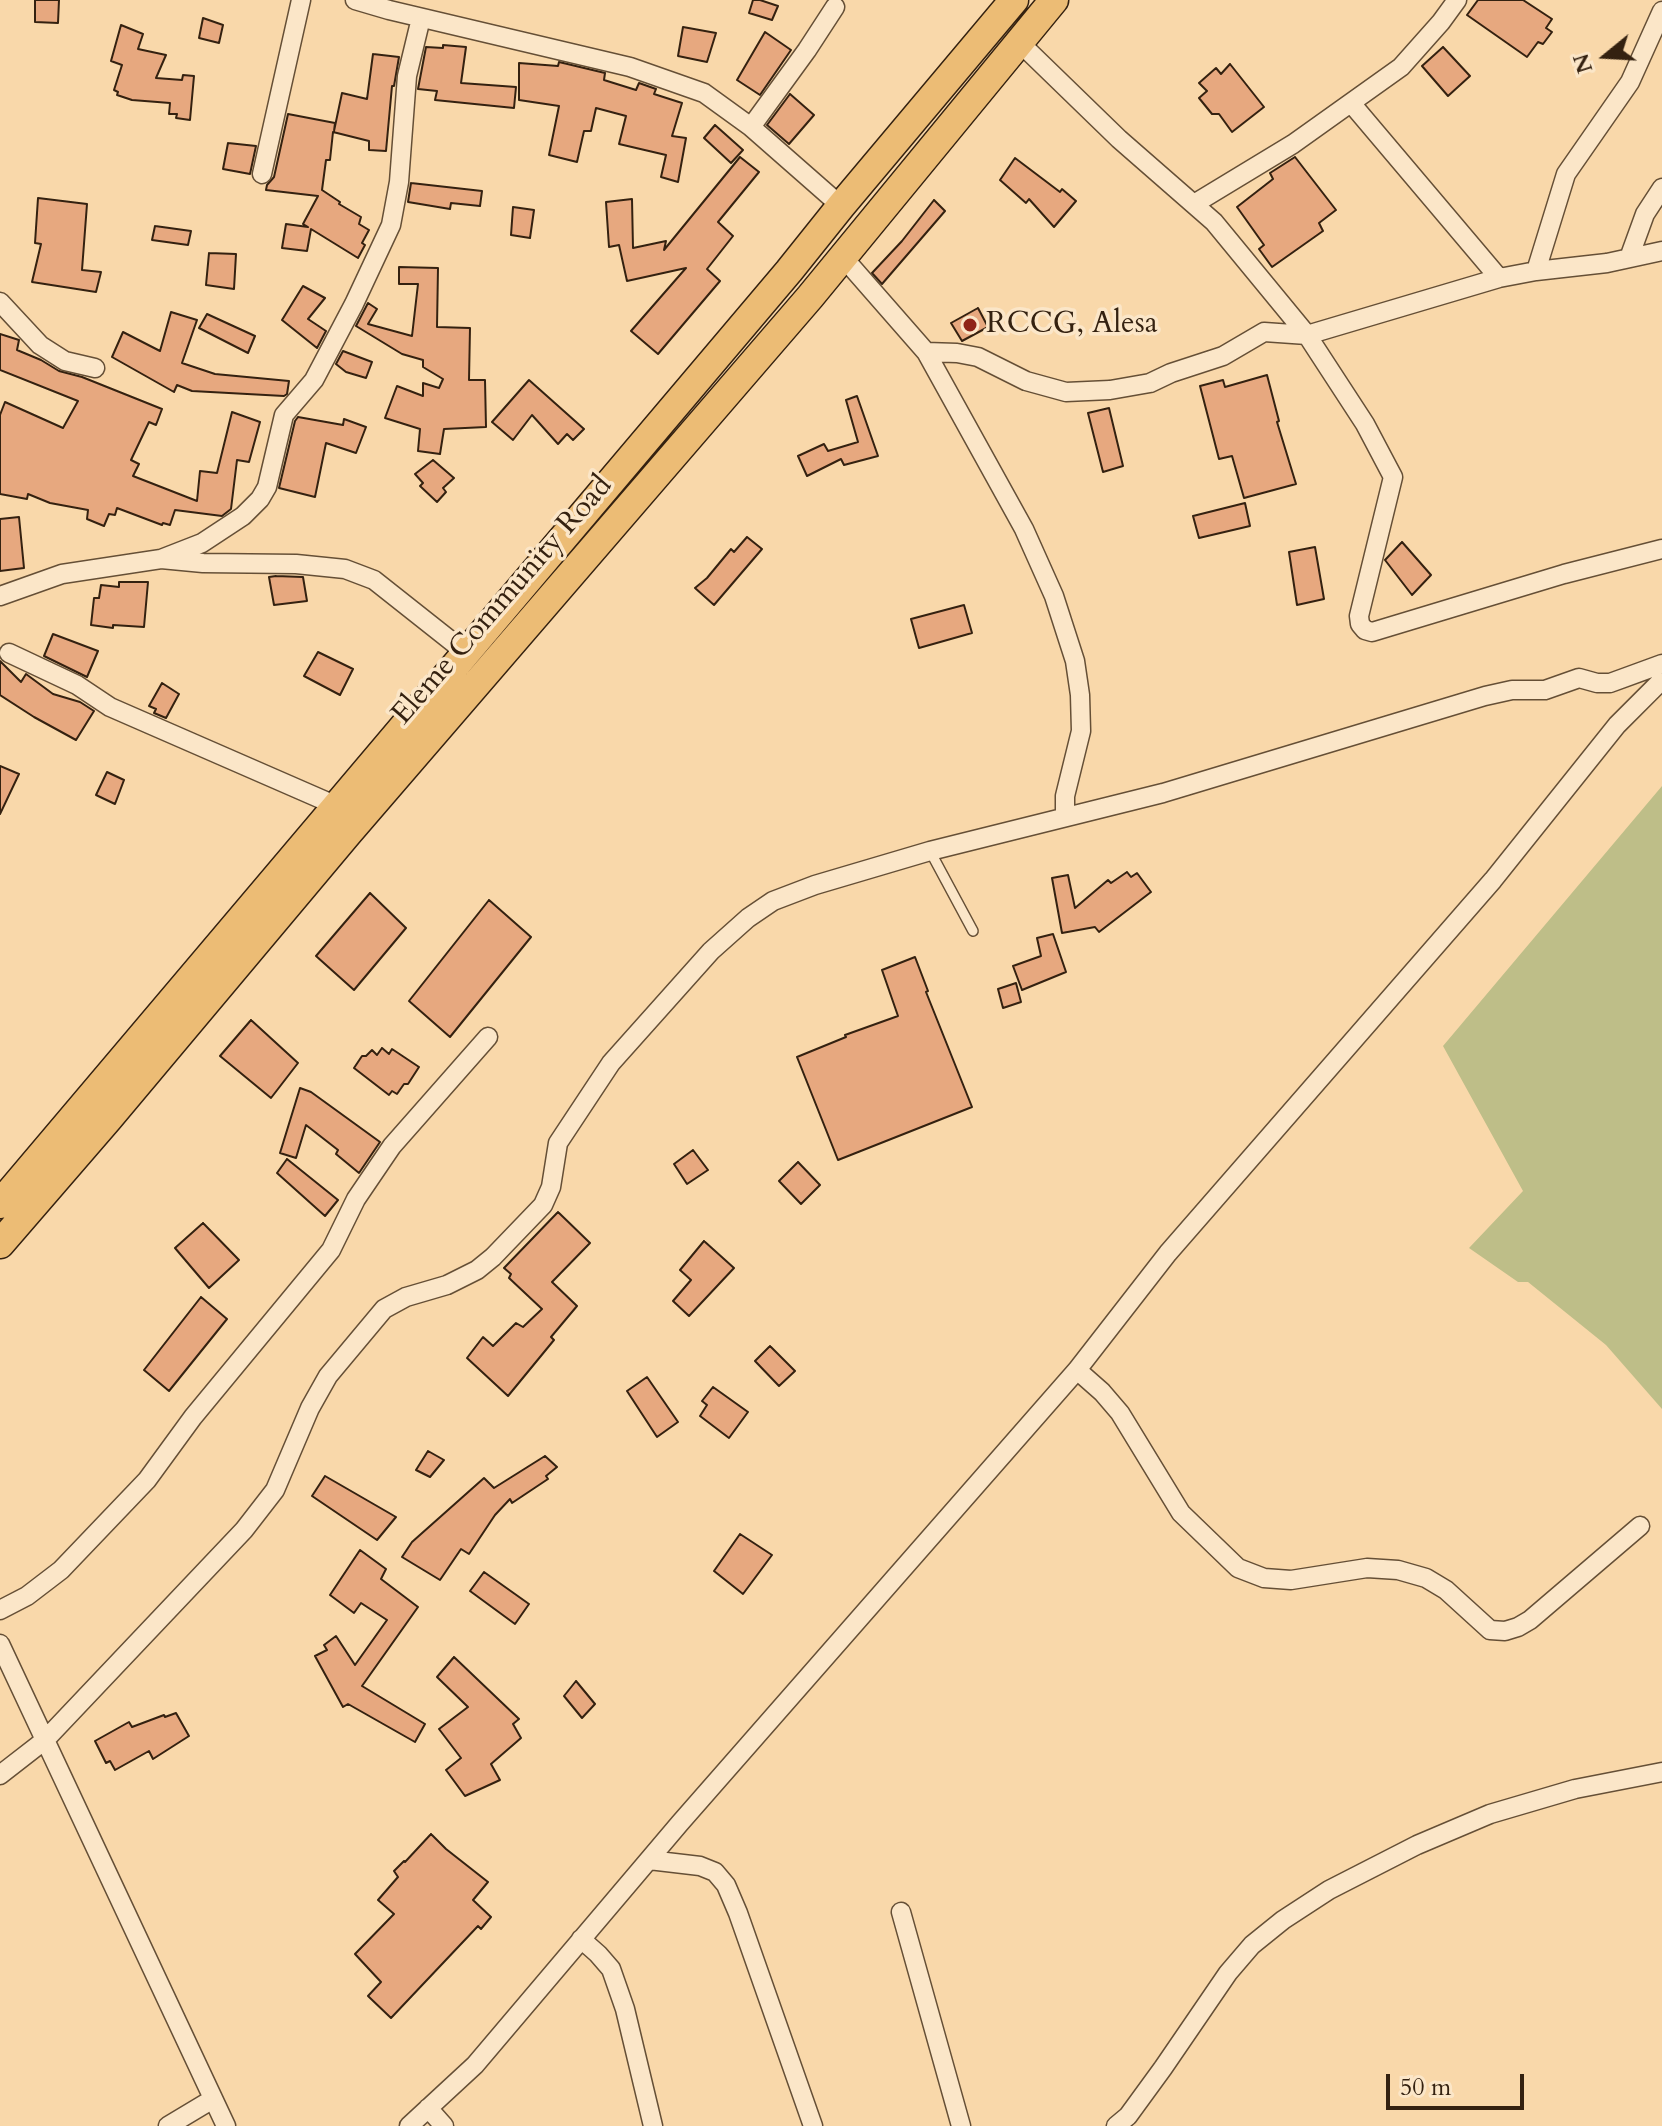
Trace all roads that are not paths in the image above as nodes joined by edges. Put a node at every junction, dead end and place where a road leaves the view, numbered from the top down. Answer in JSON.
{"nodes":[{"id":1,"x":301,"y":0,"type":"edge"},
{"id":2,"x":355,"y":0,"type":"edge"},
{"id":3,"x":1014,"y":0,"type":"edge"},
{"id":4,"x":1054,"y":0,"type":"edge"},
{"id":5,"x":1457,"y":0,"type":"edge"},
{"id":6,"x":835,"y":7,"type":"dead end"},
{"id":7,"x":1662,"y":11,"type":"edge"},
{"id":8,"x":421,"y":18,"type":"junction"},
{"id":9,"x":1018,"y":41,"type":"junction"},
{"id":10,"x":1351,"y":103,"type":"junction"},
{"id":11,"x":751,"y":127,"type":"junction"},
{"id":12,"x":262,"y":174,"type":"dead end"},
{"id":13,"x":1662,"y":188,"type":"edge"},
{"id":14,"x":1194,"y":204,"type":"junction"},
{"id":15,"x":841,"y":206,"type":"junction"},
{"id":16,"x":1662,"y":251,"type":"edge"},
{"id":17,"x":842,"y":256,"type":"junction"},
{"id":18,"x":1629,"y":258,"type":"junction"},
{"id":19,"x":1536,"y":271,"type":"junction"},
{"id":20,"x":1499,"y":278,"type":"junction"},
{"id":21,"x":0,"y":302,"type":"edge"},
{"id":22,"x":1307,"y":335,"type":"junction"},
{"id":23,"x":926,"y":352,"type":"junction"},
{"id":24,"x":95,"y":368,"type":"dead end"},
{"id":25,"x":1662,"y":549,"type":"edge"},
{"id":26,"x":161,"y":559,"type":"junction"},
{"id":27,"x":0,"y":596,"type":"edge"},
{"id":28,"x":465,"y":652,"type":"junction"},
{"id":29,"x":9,"y":653,"type":"dead end"},
{"id":30,"x":1662,"y":664,"type":"edge"},
{"id":31,"x":1662,"y":680,"type":"edge"},
{"id":32,"x":337,"y":806,"type":"junction"},
{"id":33,"x":1065,"y":817,"type":"junction"},
{"id":34,"x":930,"y":851,"type":"junction"},
{"id":35,"x":973,"y":931,"type":"dead end"},
{"id":36,"x":488,"y":1037,"type":"dead end"},
{"id":37,"x":0,"y":1204,"type":"edge"},
{"id":38,"x":0,"y":1244,"type":"edge"},
{"id":39,"x":1077,"y":1370,"type":"junction"},
{"id":40,"x":1640,"y":1526,"type":"dead end"},
{"id":41,"x":0,"y":1610,"type":"edge"},
{"id":42,"x":0,"y":1644,"type":"edge"},
{"id":43,"x":45,"y":1740,"type":"junction"},
{"id":44,"x":1662,"y":1772,"type":"edge"},
{"id":45,"x":0,"y":1775,"type":"edge"},
{"id":46,"x":649,"y":1860,"type":"junction"},
{"id":47,"x":901,"y":1912,"type":"dead end"},
{"id":48,"x":581,"y":1939,"type":"junction"},
{"id":49,"x":213,"y":2099,"type":"junction"},
{"id":50,"x":428,"y":2108,"type":"junction"},
{"id":51,"x":168,"y":2126,"type":"edge"},
{"id":52,"x":226,"y":2126,"type":"edge"},
{"id":53,"x":409,"y":2126,"type":"edge"},
{"id":54,"x":444,"y":2126,"type":"edge"},
{"id":55,"x":653,"y":2126,"type":"edge"},
{"id":56,"x":813,"y":2126,"type":"edge"},
{"id":57,"x":961,"y":2126,"type":"edge"},
{"id":58,"x":1116,"y":2126,"type":"edge"}],
"edges":[{"from":1,"to":12,"type":"street"},
{"from":2,"to":8,"type":"street"},
{"from":3,"to":15,"type":"main road","name":"Eleme Community Road"},
{"from":4,"to":9,"type":"main road","name":"Eleme Community Road"},
{"from":5,"to":10,"type":"street"},
{"from":6,"to":11,"type":"street"},
{"from":7,"to":19,"type":"street"},
{"from":8,"to":11,"type":"street"},
{"from":8,"to":26,"type":"street"},
{"from":9,"to":14,"type":"street"},
{"from":9,"to":17,"type":"main road","name":"Eleme Community Road"},
{"from":10,"to":14,"type":"street"},
{"from":10,"to":20,"type":"street"},
{"from":11,"to":15,"type":"street"},
{"from":13,"to":18,"type":"street"},
{"from":14,"to":22,"type":"street"},
{"from":15,"to":28,"type":"main road","name":"Eleme Community Road"},
{"from":16,"to":18,"type":"street"},
{"from":17,"to":23,"type":"street"},
{"from":17,"to":38,"type":"main road","name":"Eleme Community Road"},
{"from":18,"to":19,"type":"street"},
{"from":19,"to":20,"type":"street"},
{"from":20,"to":22,"type":"street"},
{"from":21,"to":24,"type":"street"},
{"from":22,"to":23,"type":"street"},
{"from":22,"to":25,"type":"street"},
{"from":23,"to":33,"type":"street"},
{"from":26,"to":27,"type":"street"},
{"from":26,"to":28,"type":"street"},
{"from":28,"to":32,"type":"main road","name":"Eleme Community Road"},
{"from":29,"to":32,"type":"street"},
{"from":30,"to":33,"type":"street"},
{"from":31,"to":39,"type":"street"},
{"from":32,"to":37,"type":"main road","name":"Eleme Community Road"},
{"from":33,"to":34,"type":"street"},
{"from":34,"to":35,"type":"lane"},
{"from":34,"to":43,"type":"street"},
{"from":36,"to":41,"type":"street"},
{"from":39,"to":40,"type":"street"},
{"from":39,"to":46,"type":"street"},
{"from":42,"to":43,"type":"street"},
{"from":43,"to":45,"type":"street"},
{"from":43,"to":49,"type":"street"},
{"from":44,"to":58,"type":"street"},
{"from":46,"to":48,"type":"street"},
{"from":46,"to":56,"type":"street"},
{"from":47,"to":57,"type":"street"},
{"from":48,"to":50,"type":"street"},
{"from":48,"to":55,"type":"street"},
{"from":49,"to":51,"type":"street"},
{"from":49,"to":52,"type":"street"},
{"from":50,"to":53,"type":"street"},
{"from":50,"to":54,"type":"street"}]}
